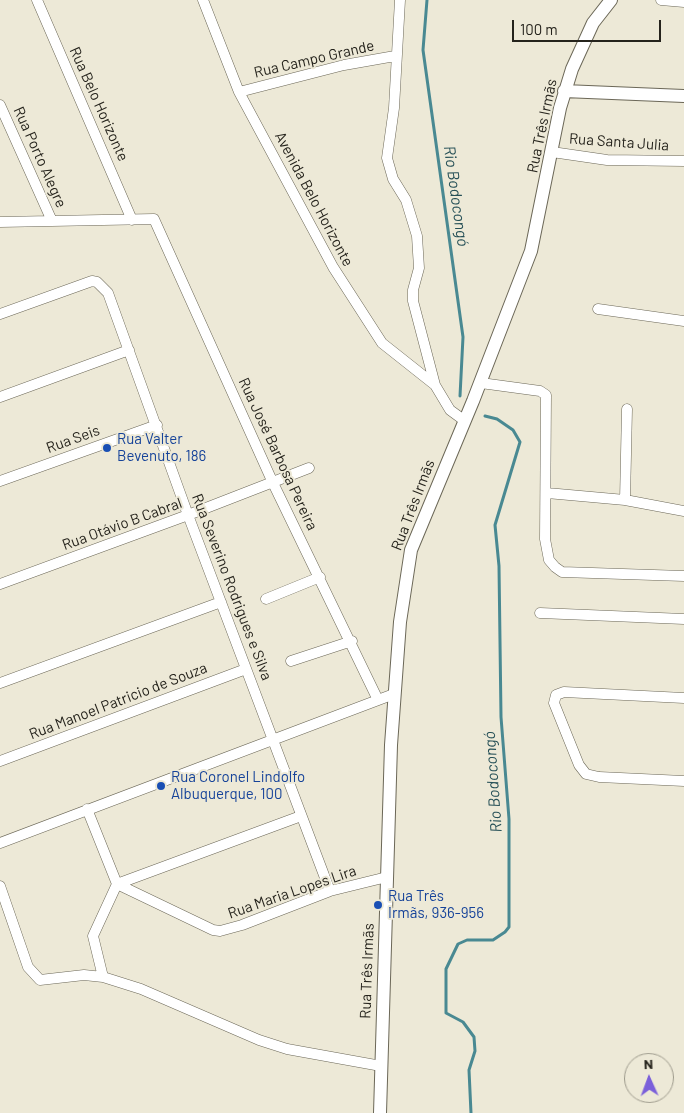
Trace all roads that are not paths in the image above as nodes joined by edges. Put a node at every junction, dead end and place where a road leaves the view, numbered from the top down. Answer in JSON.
{"nodes":[{"id":1,"x":37,"y":0,"type":"edge"},
{"id":2,"x":203,"y":0,"type":"edge"},
{"id":3,"x":400,"y":0,"type":"edge"},
{"id":4,"x":611,"y":0,"type":"edge"},
{"id":5,"x":661,"y":0,"type":"edge"},
{"id":6,"x":684,"y":2,"type":"edge"},
{"id":7,"x":395,"y":56,"type":"junction"},
{"id":8,"x":564,"y":91,"type":"junction"},
{"id":9,"x":239,"y":92,"type":"junction"},
{"id":10,"x":684,"y":96,"type":"edge"},
{"id":11,"x":0,"y":105,"type":"edge"},
{"id":12,"x":552,"y":152,"type":"junction"},
{"id":13,"x":684,"y":162,"type":"edge"},
{"id":14,"x":132,"y":220,"type":"junction"},
{"id":15,"x":52,"y":221,"type":"junction"},
{"id":16,"x":0,"y":222,"type":"edge"},
{"id":17,"x":598,"y":309,"type":"dead end"},
{"id":18,"x":0,"y":314,"type":"edge"},
{"id":19,"x":684,"y":321,"type":"edge"},
{"id":20,"x":129,"y":350,"type":"junction"},
{"id":21,"x":481,"y":383,"type":"junction"},
{"id":22,"x":435,"y":385,"type":"junction"},
{"id":23,"x":0,"y":397,"type":"edge"},
{"id":24,"x":627,"y":409,"type":"dead end"},
{"id":25,"x":466,"y":420,"type":"junction"},
{"id":26,"x":156,"y":426,"type":"junction"},
{"id":27,"x":309,"y":468,"type":"dead end"},
{"id":28,"x":0,"y":481,"type":"edge"},
{"id":29,"x":273,"y":483,"type":"junction"},
{"id":30,"x":547,"y":493,"type":"junction"},
{"id":31,"x":625,"y":500,"type":"junction"},
{"id":32,"x":684,"y":511,"type":"edge"},
{"id":33,"x":188,"y":515,"type":"junction"},
{"id":34,"x":684,"y":576,"type":"edge"},
{"id":35,"x":320,"y":577,"type":"junction"},
{"id":36,"x":0,"y":584,"type":"edge"},
{"id":37,"x":266,"y":599,"type":"dead end"},
{"id":38,"x":221,"y":602,"type":"junction"},
{"id":39,"x":540,"y":614,"type":"dead end"},
{"id":40,"x":684,"y":619,"type":"edge"},
{"id":41,"x":352,"y":641,"type":"junction"},
{"id":42,"x":291,"y":661,"type":"dead end"},
{"id":43,"x":246,"y":668,"type":"junction"},
{"id":44,"x":0,"y":683,"type":"edge"},
{"id":45,"x":394,"y":694,"type":"junction"},
{"id":46,"x":684,"y":698,"type":"edge"},
{"id":47,"x":378,"y":700,"type":"junction"},
{"id":48,"x":273,"y":740,"type":"junction"},
{"id":49,"x":0,"y":761,"type":"edge"},
{"id":50,"x":684,"y":781,"type":"edge"},
{"id":51,"x":87,"y":809,"type":"junction"},
{"id":52,"x":301,"y":816,"type":"junction"},
{"id":53,"x":0,"y":842,"type":"edge"},
{"id":54,"x":387,"y":877,"type":"junction"},
{"id":55,"x":117,"y":884,"type":"junction"},
{"id":56,"x":0,"y":886,"type":"edge"},
{"id":57,"x":330,"y":891,"type":"junction"},
{"id":58,"x":103,"y":977,"type":"junction"},
{"id":59,"x":381,"y":1066,"type":"junction"},
{"id":60,"x":380,"y":1113,"type":"edge"}],
"edges":[{"from":1,"to":14,"type":"street","name":"Rua Belo Horizonte"},
{"from":2,"to":9,"type":"street","name":"Avenida Belo Horizonte"},
{"from":3,"to":7,"type":"street"},
{"from":4,"to":8,"type":"street","name":"Rua Três Irmãs"},
{"from":5,"to":6,"type":"street"},
{"from":7,"to":9,"type":"street","name":"Rua Campo Grande"},
{"from":7,"to":22,"type":"street"},
{"from":8,"to":10,"type":"street"},
{"from":8,"to":12,"type":"street","name":"Rua Três Irmãs"},
{"from":9,"to":22,"type":"street","name":"Avenida Belo Horizonte"},
{"from":11,"to":15,"type":"street","name":"Rua Porto Alegre"},
{"from":12,"to":13,"type":"street","name":"Rua Santa Julia"},
{"from":12,"to":21,"type":"street","name":"Rua Três Irmãs"},
{"from":14,"to":15,"type":"street"},
{"from":14,"to":29,"type":"street","name":"Rua José Barbosa Pereira"},
{"from":15,"to":16,"type":"street"},
{"from":17,"to":19,"type":"street"},
{"from":18,"to":20,"type":"street","name":"Rua Severino Rodrigues e Silva"},
{"from":20,"to":23,"type":"street"},
{"from":20,"to":26,"type":"street","name":"Rua Severino Rodrigues e Silva"},
{"from":21,"to":25,"type":"street","name":"Rua Três Irmãs"},
{"from":21,"to":30,"type":"street"},
{"from":22,"to":25,"type":"street"},
{"from":24,"to":31,"type":"street"},
{"from":25,"to":45,"type":"street","name":"Rua Três Irmãs"},
{"from":26,"to":28,"type":"street","name":"Rua Seis"},
{"from":26,"to":33,"type":"street","name":"Rua Severino Rodrigues e Silva"},
{"from":27,"to":29,"type":"street","name":"Rua Otávio B Cabral"},
{"from":29,"to":33,"type":"street","name":"Rua Otávio B Cabral"},
{"from":29,"to":35,"type":"street","name":"Rua José Barbosa Pereira"},
{"from":30,"to":31,"type":"street"},
{"from":30,"to":34,"type":"street"},
{"from":31,"to":32,"type":"street"},
{"from":33,"to":36,"type":"street","name":"Rua Otávio B Cabral"},
{"from":33,"to":38,"type":"street","name":"Rua Severino Rodrigues e Silva"},
{"from":35,"to":37,"type":"street"},
{"from":35,"to":41,"type":"street","name":"Rua José Barbosa Pereira"},
{"from":38,"to":43,"type":"street","name":"Rua Severino Rodrigues e Silva"},
{"from":38,"to":44,"type":"street"},
{"from":39,"to":40,"type":"street"},
{"from":41,"to":42,"type":"street"},
{"from":41,"to":47,"type":"street","name":"Rua José Barbosa Pereira"},
{"from":43,"to":48,"type":"street","name":"Rua Severino Rodrigues e Silva"},
{"from":43,"to":49,"type":"street","name":"Rua Manoel Patricio de Souza"},
{"from":45,"to":47,"type":"street"},
{"from":45,"to":54,"type":"street","name":"Rua Três Irmãs"},
{"from":46,"to":50,"type":"street"},
{"from":47,"to":48,"type":"street"},
{"from":48,"to":51,"type":"street"},
{"from":48,"to":52,"type":"street","name":"Rua Severino Rodrigues e Silva"},
{"from":51,"to":53,"type":"street"},
{"from":51,"to":55,"type":"street"},
{"from":52,"to":55,"type":"street"},
{"from":52,"to":57,"type":"street","name":"Rua Severino Rodrigues e Silva"},
{"from":54,"to":57,"type":"street","name":"Rua Maria Lopes Lira"},
{"from":54,"to":59,"type":"street","name":"Rua Três Irmãs"},
{"from":55,"to":57,"type":"street","name":"Rua Maria Lopes Lira"},
{"from":55,"to":58,"type":"street"},
{"from":56,"to":58,"type":"street"},
{"from":58,"to":59,"type":"street"},
{"from":59,"to":60,"type":"street","name":"Rua Três Irmãs"}]}
